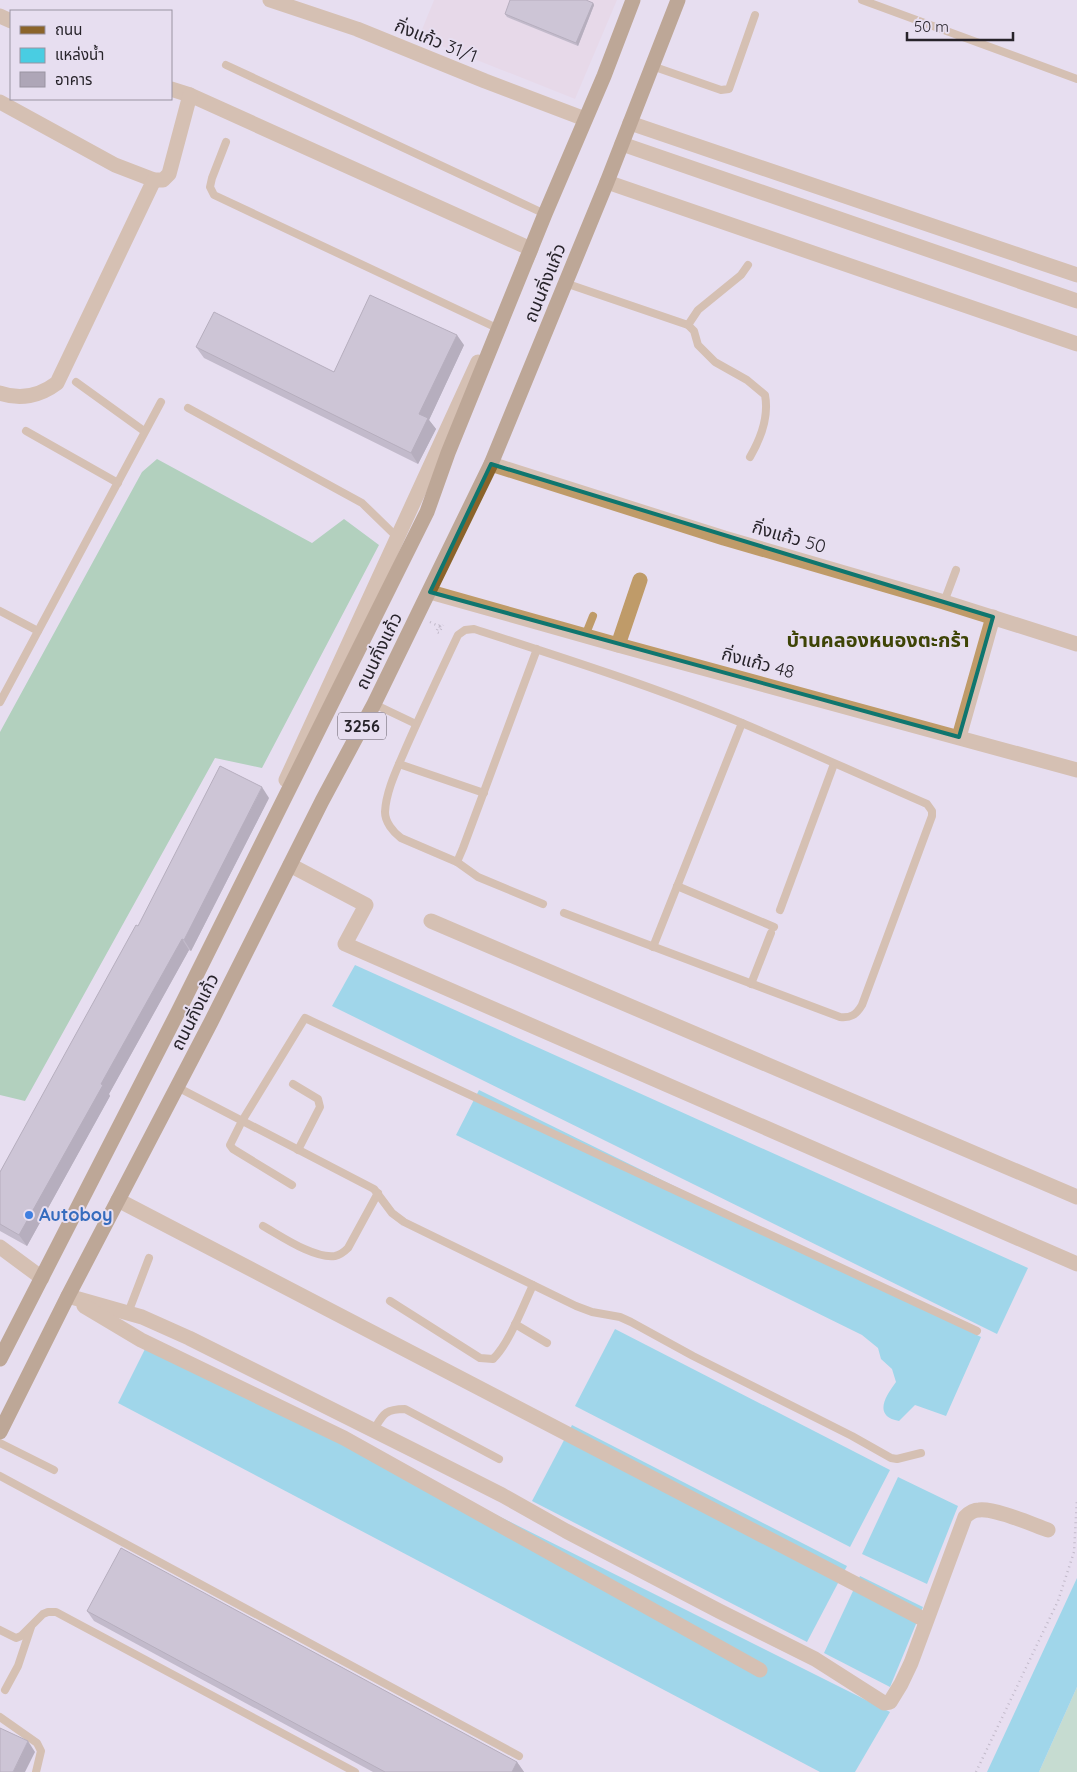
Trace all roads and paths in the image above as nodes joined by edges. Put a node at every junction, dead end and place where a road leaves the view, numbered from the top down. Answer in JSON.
{"nodes":[{"id":1,"x":270,"y":0,"type":"edge"},
{"id":2,"x":633,"y":0,"type":"edge"},
{"id":3,"x":678,"y":0,"type":"edge"},
{"id":4,"x":862,"y":0,"type":"edge"},
{"id":5,"x":755,"y":15,"type":"dead end"},
{"id":6,"x":226,"y":65,"type":"dead end"},
{"id":7,"x":652,"y":66,"type":"junction"},
{"id":8,"x":1077,"y":79,"type":"edge"},
{"id":9,"x":172,"y":89,"type":"edge"},
{"id":10,"x":190,"y":95,"type":"junction"},
{"id":11,"x":0,"y":102,"type":"edge"},
{"id":12,"x":586,"y":120,"type":"junction"},
{"id":13,"x":630,"y":122,"type":"junction"},
{"id":14,"x":226,"y":142,"type":"dead end"},
{"id":15,"x":622,"y":144,"type":"junction"},
{"id":16,"x":154,"y":180,"type":"junction"},
{"id":17,"x":607,"y":182,"type":"junction"},
{"id":18,"x":544,"y":214,"type":"junction"},
{"id":19,"x":531,"y":249,"type":"junction"},
{"id":20,"x":748,"y":265,"type":"dead end"},
{"id":21,"x":1077,"y":275,"type":"edge"},
{"id":22,"x":565,"y":283,"type":"junction"},
{"id":23,"x":1077,"y":301,"type":"edge"},
{"id":24,"x":688,"y":325,"type":"junction"},
{"id":25,"x":497,"y":328,"type":"junction"},
{"id":26,"x":1077,"y":344,"type":"edge"},
{"id":27,"x":76,"y":382,"type":"dead end"},
{"id":28,"x":0,"y":393,"type":"edge"},
{"id":29,"x":161,"y":402,"type":"dead end"},
{"id":30,"x":188,"y":408,"type":"dead end"},
{"id":31,"x":26,"y":431,"type":"dead end"},
{"id":32,"x":144,"y":431,"type":"junction"},
{"id":33,"x":750,"y":457,"type":"dead end"},
{"id":34,"x":491,"y":464,"type":"junction"},
{"id":35,"x":118,"y":483,"type":"junction"},
{"id":36,"x":398,"y":538,"type":"junction"},
{"id":37,"x":409,"y":550,"type":"junction"},
{"id":38,"x":956,"y":570,"type":"dead end"},
{"id":39,"x":640,"y":580,"type":"dead end"},
{"id":40,"x":430,"y":592,"type":"junction"},
{"id":41,"x":944,"y":602,"type":"junction"},
{"id":42,"x":0,"y":611,"type":"edge"},
{"id":43,"x":593,"y":616,"type":"dead end"},
{"id":44,"x":993,"y":617,"type":"junction"},
{"id":45,"x":38,"y":631,"type":"junction"},
{"id":46,"x":586,"y":636,"type":"junction"},
{"id":47,"x":1077,"y":644,"type":"edge"},
{"id":48,"x":618,"y":645,"type":"junction"},
{"id":49,"x":537,"y":649,"type":"junction"},
{"id":50,"x":0,"y":702,"type":"edge"},
{"id":51,"x":374,"y":704,"type":"junction"},
{"id":52,"x":742,"y":723,"type":"junction"},
{"id":53,"x":416,"y":724,"type":"junction"},
{"id":54,"x":959,"y":737,"type":"junction"},
{"id":55,"x":399,"y":764,"type":"junction"},
{"id":56,"x":834,"y":764,"type":"junction"},
{"id":57,"x":1077,"y":770,"type":"edge"},
{"id":58,"x":484,"y":792,"type":"junction"},
{"id":59,"x":457,"y":862,"type":"junction"},
{"id":60,"x":290,"y":865,"type":"junction"},
{"id":61,"x":677,"y":886,"type":"junction"},
{"id":62,"x":543,"y":904,"type":"dead end"},
{"id":63,"x":780,"y":910,"type":"dead end"},
{"id":64,"x":564,"y":913,"type":"dead end"},
{"id":65,"x":431,"y":921,"type":"dead end"},
{"id":66,"x":653,"y":947,"type":"junction"},
{"id":67,"x":192,"y":982,"type":"junction"},
{"id":68,"x":752,"y":984,"type":"junction"},
{"id":69,"x":293,"y":1084,"type":"dead end"},
{"id":70,"x":177,"y":1087,"type":"junction"},
{"id":71,"x":242,"y":1121,"type":"junction"},
{"id":72,"x":298,"y":1150,"type":"junction"},
{"id":73,"x":292,"y":1185,"type":"dead end"},
{"id":74,"x":378,"y":1193,"type":"junction"},
{"id":75,"x":1077,"y":1197,"type":"edge"},
{"id":76,"x":118,"y":1200,"type":"junction"},
{"id":77,"x":263,"y":1226,"type":"dead end"},
{"id":78,"x":0,"y":1247,"type":"edge"},
{"id":79,"x":150,"y":1258,"type":"dead end"},
{"id":80,"x":1077,"y":1264,"type":"edge"},
{"id":81,"x":42,"y":1278,"type":"junction"},
{"id":82,"x":533,"y":1285,"type":"junction"},
{"id":83,"x":65,"y":1294,"type":"junction"},
{"id":84,"x":390,"y":1301,"type":"dead end"},
{"id":85,"x":128,"y":1313,"type":"junction"},
{"id":86,"x":515,"y":1324,"type":"junction"},
{"id":87,"x":977,"y":1331,"type":"dead end"},
{"id":88,"x":547,"y":1343,"type":"dead end"},
{"id":89,"x":0,"y":1359,"type":"edge"},
{"id":90,"x":373,"y":1431,"type":"junction"},
{"id":91,"x":0,"y":1432,"type":"edge"},
{"id":92,"x":0,"y":1443,"type":"edge"},
{"id":93,"x":921,"y":1453,"type":"dead end"},
{"id":94,"x":499,"y":1459,"type":"dead end"},
{"id":95,"x":54,"y":1470,"type":"dead end"},
{"id":96,"x":0,"y":1476,"type":"edge"},
{"id":97,"x":1077,"y":1499,"type":"edge"},
{"id":98,"x":1048,"y":1530,"type":"dead end"},
{"id":99,"x":925,"y":1620,"type":"junction"},
{"id":100,"x":32,"y":1625,"type":"junction"},
{"id":101,"x":0,"y":1630,"type":"edge"},
{"id":102,"x":760,"y":1670,"type":"dead end"},
{"id":103,"x":5,"y":1690,"type":"dead end"},
{"id":104,"x":0,"y":1717,"type":"edge"},
{"id":105,"x":519,"y":1756,"type":"dead end"},
{"id":106,"x":351,"y":1771,"type":"edge"},
{"id":107,"x":36,"y":1772,"type":"edge"},
{"id":108,"x":976,"y":1772,"type":"edge"}],
"edges":[{"from":1,"to":12,"type":"street","name":"กิ่งแก้ว 31/1"},
{"from":2,"to":12,"type":"main road","name":"ถนนกิ่งแก้ว","number":"3256"},
{"from":3,"to":7,"type":"main road","name":"ถนนกิ่งแก้ว","number":"3256"},
{"from":4,"to":8,"type":"lane"},
{"from":5,"to":7,"type":"lane"},
{"from":6,"to":18,"type":"lane"},
{"from":7,"to":13,"type":"main road","name":"ถนนกิ่งแก้ว","number":"3256"},
{"from":9,"to":10,"type":"street"},
{"from":10,"to":16,"type":"street"},
{"from":10,"to":19,"type":"street"},
{"from":11,"to":16,"type":"street"},
{"from":12,"to":18,"type":"main road","name":"ถนนกิ่งแก้ว","number":"3256"},
{"from":13,"to":15,"type":"main road","name":"ถนนกิ่งแก้ว","number":"3256"},
{"from":13,"to":21,"type":"street"},
{"from":14,"to":25,"type":"lane"},
{"from":15,"to":17,"type":"main road","name":"ถนนกิ่งแก้ว","number":"3256"},
{"from":15,"to":23,"type":"street"},
{"from":16,"to":28,"type":"street"},
{"from":17,"to":22,"type":"main road","name":"ถนนกิ่งแก้ว","number":"3256"},
{"from":17,"to":26,"type":"street"},
{"from":18,"to":19,"type":"main road","name":"ถนนกิ่งแก้ว","number":"3256"},
{"from":19,"to":25,"type":"main road","name":"ถนนกิ่งแก้ว","number":"3256"},
{"from":20,"to":24,"type":"lane"},
{"from":22,"to":24,"type":"lane"},
{"from":22,"to":34,"type":"main road","name":"ถนนกิ่งแก้ว","number":"3256"},
{"from":24,"to":33,"type":"lane"},
{"from":25,"to":36,"type":"street"},
{"from":25,"to":37,"type":"main road","name":"ถนนกิ่งแก้ว","number":"3256"},
{"from":27,"to":32,"type":"lane"},
{"from":29,"to":32,"type":"lane"},
{"from":30,"to":36,"type":"lane"},
{"from":31,"to":35,"type":"lane"},
{"from":32,"to":35,"type":"lane"},
{"from":34,"to":40,"type":"main road","name":"ถนนกิ่งแก้ว","number":"3256"},
{"from":34,"to":41,"type":"street","name":"กิ่งแก้ว 50"},
{"from":35,"to":45,"type":"lane"},
{"from":36,"to":37,"type":"lane"},
{"from":36,"to":67,"type":"street"},
{"from":37,"to":67,"type":"main road","name":"ถนนกิ่งแก้ว","number":"3256"},
{"from":38,"to":41,"type":"lane"},
{"from":39,"to":48,"type":"street"},
{"from":40,"to":46,"type":"street","name":"กิ่งแก้ว 48"},
{"from":40,"to":51,"type":"main road","name":"ถนนกิ่งแก้ว","number":"3256"},
{"from":41,"to":44,"type":"street","name":"กิ่งแก้ว 50"},
{"from":42,"to":45,"type":"lane"},
{"from":43,"to":46,"type":"lane"},
{"from":44,"to":47,"type":"street","name":"กิ่งแก้ว 50"},
{"from":44,"to":54,"type":"street"},
{"from":45,"to":50,"type":"lane"},
{"from":46,"to":48,"type":"street","name":"กิ่งแก้ว 48"},
{"from":48,"to":54,"type":"street","name":"กิ่งแก้ว 48"},
{"from":49,"to":52,"type":"lane"},
{"from":49,"to":53,"type":"lane"},
{"from":49,"to":58,"type":"lane"},
{"from":51,"to":53,"type":"lane"},
{"from":51,"to":60,"type":"main road","name":"ถนนกิ่งแก้ว","number":"3256"},
{"from":52,"to":56,"type":"lane"},
{"from":52,"to":61,"type":"lane"},
{"from":53,"to":55,"type":"lane"},
{"from":54,"to":57,"type":"street","name":"กิ่งแก้ว 48"},
{"from":55,"to":58,"type":"lane"},
{"from":55,"to":59,"type":"lane"},
{"from":56,"to":63,"type":"lane"},
{"from":56,"to":68,"type":"lane"},
{"from":58,"to":59,"type":"lane"},
{"from":59,"to":62,"type":"lane"},
{"from":60,"to":70,"type":"main road","name":"ถนนกิ่งแก้ว","number":"3256"},
{"from":60,"to":80,"type":"street"},
{"from":61,"to":66,"type":"lane"},
{"from":61,"to":68,"type":"lane"},
{"from":64,"to":66,"type":"lane"},
{"from":65,"to":75,"type":"street"},
{"from":66,"to":68,"type":"lane"},
{"from":67,"to":81,"type":"main road","name":"ถนนกิ่งแก้ว","number":"3256"},
{"from":69,"to":72,"type":"lane"},
{"from":70,"to":71,"type":"lane"},
{"from":70,"to":76,"type":"main road","name":"ถนนกิ่งแก้ว","number":"3256"},
{"from":71,"to":72,"type":"lane"},
{"from":71,"to":73,"type":"lane"},
{"from":71,"to":87,"type":"lane"},
{"from":72,"to":74,"type":"lane"},
{"from":74,"to":77,"type":"lane"},
{"from":74,"to":82,"type":"lane"},
{"from":76,"to":83,"type":"main road","name":"ถนนกิ่งแก้ว","number":"3256"},
{"from":76,"to":99,"type":"street"},
{"from":78,"to":81,"type":"street"},
{"from":79,"to":85,"type":"lane"},
{"from":81,"to":89,"type":"main road","name":"ถนนกิ่งแก้ว","number":"3256"},
{"from":82,"to":86,"type":"lane"},
{"from":82,"to":93,"type":"lane"},
{"from":83,"to":85,"type":"street"},
{"from":83,"to":91,"type":"main road","name":"ถนนกิ่งแก้ว","number":"3256"},
{"from":83,"to":102,"type":"street"},
{"from":84,"to":86,"type":"lane"},
{"from":85,"to":90,"type":"street"},
{"from":86,"to":88,"type":"lane"},
{"from":90,"to":94,"type":"lane"},
{"from":90,"to":99,"type":"street"},
{"from":92,"to":95,"type":"lane"},
{"from":96,"to":105,"type":"lane"},
{"from":97,"to":108,"type":"path"},
{"from":98,"to":99,"type":"street"},
{"from":100,"to":101,"type":"lane"},
{"from":100,"to":103,"type":"lane"},
{"from":100,"to":106,"type":"lane"},
{"from":104,"to":107,"type":"lane"}]}
